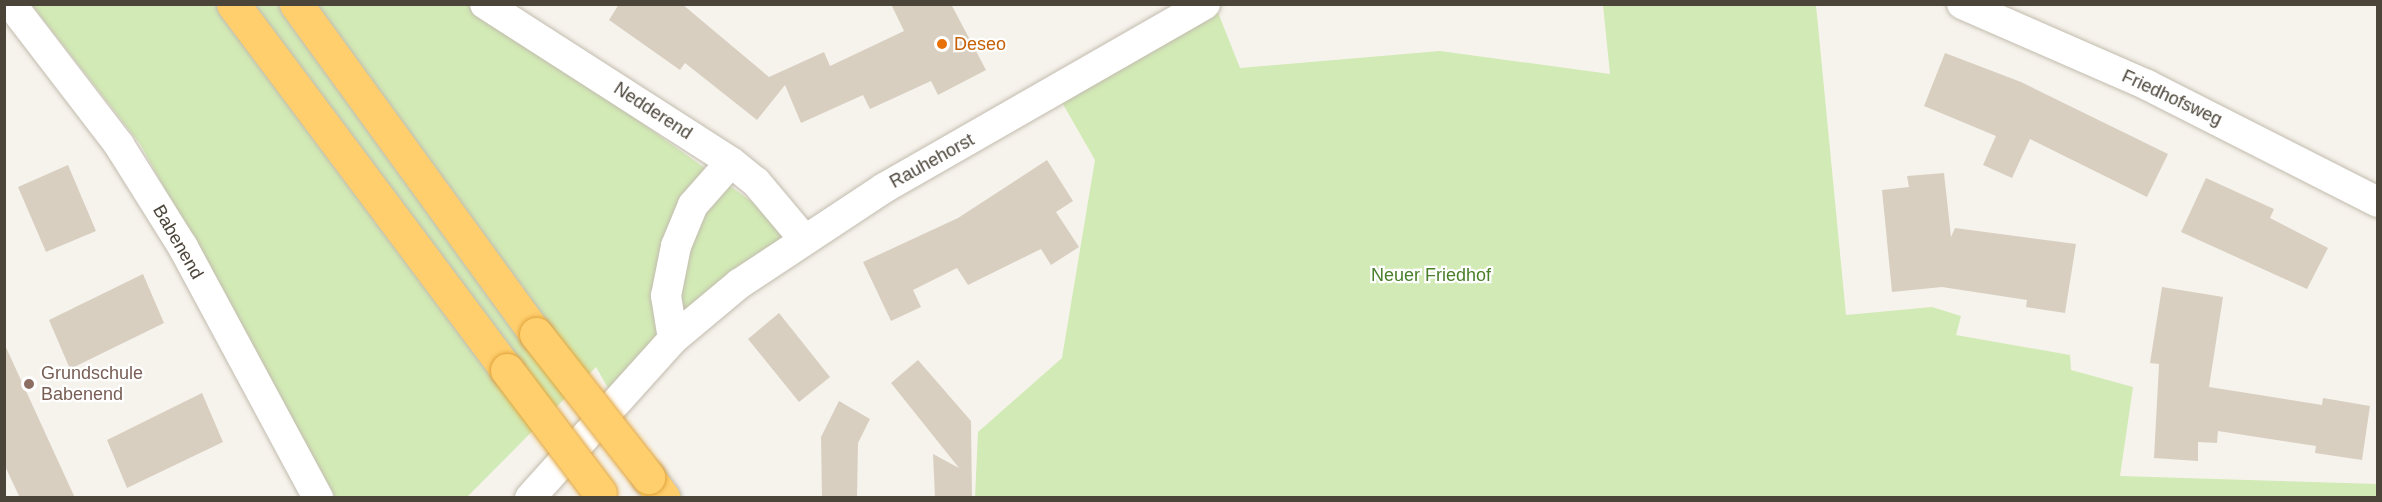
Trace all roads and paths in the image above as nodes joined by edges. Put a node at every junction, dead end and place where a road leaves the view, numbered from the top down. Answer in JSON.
{"nodes":[{"id":1,"x":11,"y":4,"type":"edge"},
{"id":2,"x":233,"y":4,"type":"edge"},
{"id":3,"x":296,"y":4,"type":"edge"},
{"id":4,"x":485,"y":4,"type":"edge"},
{"id":5,"x":1205,"y":4,"type":"edge"},
{"id":6,"x":1962,"y":4,"type":"edge"},
{"id":7,"x":731,"y":162,"type":"junction"},
{"id":8,"x":2378,"y":202,"type":"edge"},
{"id":9,"x":803,"y":238,"type":"junction"},
{"id":10,"x":673,"y":339,"type":"junction"},
{"id":11,"x":656,"y":487,"type":"edge"},
{"id":12,"x":602,"y":495,"type":"edge"},
{"id":13,"x":318,"y":498,"type":"edge"},
{"id":14,"x":530,"y":498,"type":"edge"}],
"edges":[{"from":1,"to":13,"type":"street","name":"Babenend"},
{"from":2,"to":12,"type":"highway","bridge":true},
{"from":3,"to":11,"type":"highway","bridge":true},
{"from":4,"to":7,"type":"street","name":"Nedderend"},
{"from":5,"to":9,"type":"street","name":"Rauhehorst"},
{"from":6,"to":8,"type":"street","name":"Friedhofsweg"},
{"from":7,"to":9,"type":"street","name":"Nedderend"},
{"from":7,"to":10,"type":"street"},
{"from":9,"to":10,"type":"street","name":"Rauhehorst"},
{"from":10,"to":14,"type":"street","name":"Rauhehorst"}]}
